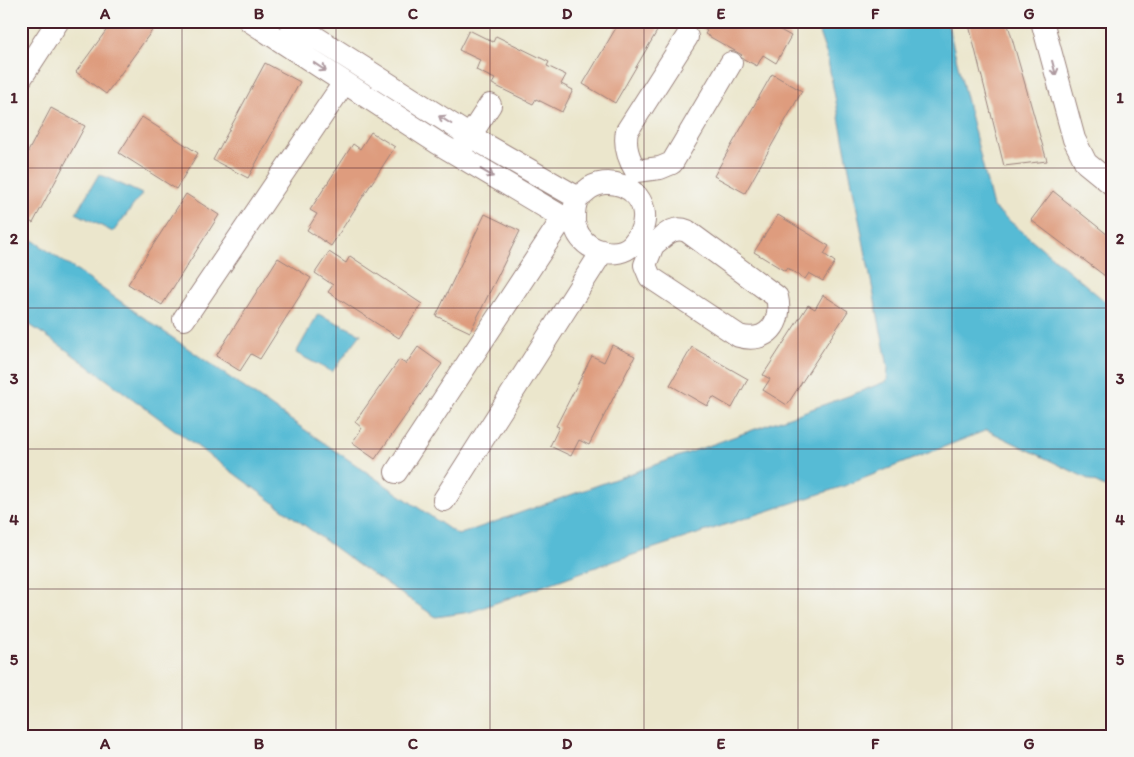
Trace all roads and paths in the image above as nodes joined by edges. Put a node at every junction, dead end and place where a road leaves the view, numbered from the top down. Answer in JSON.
{"nodes":[{"id":1,"x":58,"y":21,"type":"edge"},
{"id":2,"x":250,"y":21,"type":"edge"},
{"id":3,"x":1042,"y":21,"type":"edge"},
{"id":4,"x":301,"y":31,"type":"edge"},
{"id":5,"x":687,"y":37,"type":"dead end"},
{"id":6,"x":731,"y":62,"type":"dead end"},
{"id":7,"x":21,"y":78,"type":"edge"},
{"id":8,"x":344,"y":83,"type":"junction"},
{"id":9,"x":490,"y":105,"type":"dead end"},
{"id":10,"x":470,"y":136,"type":"junction"},
{"id":11,"x":457,"y":155,"type":"junction"},
{"id":12,"x":630,"y":178,"type":"junction"},
{"id":13,"x":1113,"y":185,"type":"edge"},
{"id":14,"x":578,"y":198,"type":"junction"},
{"id":15,"x":569,"y":221,"type":"junction"},
{"id":16,"x":646,"y":241,"type":"junction"},
{"id":17,"x":602,"y":252,"type":"junction"},
{"id":18,"x":184,"y":319,"type":"dead end"},
{"id":19,"x":396,"y":472,"type":"dead end"},
{"id":20,"x":444,"y":500,"type":"dead end"}],
"edges":[{"from":1,"to":7,"type":"street"},
{"from":2,"to":4,"type":"street"},
{"from":3,"to":13,"type":"street","one_way":true},
{"from":4,"to":8,"type":"street","one_way":true},
{"from":10,"to":4,"type":"street","one_way":true},
{"from":5,"to":12,"type":"street"},
{"from":6,"to":12,"type":"street"},
{"from":8,"to":11,"type":"street"},
{"from":8,"to":18,"type":"street"},
{"from":9,"to":10,"type":"street"},
{"from":10,"to":11,"type":"street"},
{"from":10,"to":14,"type":"street"},
{"from":11,"to":15,"type":"street","one_way":true},
{"from":12,"to":14,"type":"street"},
{"from":12,"to":16,"type":"street"},
{"from":14,"to":15,"type":"street"},
{"from":15,"to":17,"type":"street"},
{"from":15,"to":19,"type":"street"},
{"from":16,"to":16,"type":"street"},
{"from":16,"to":17,"type":"street"},
{"from":17,"to":20,"type":"street"}]}
